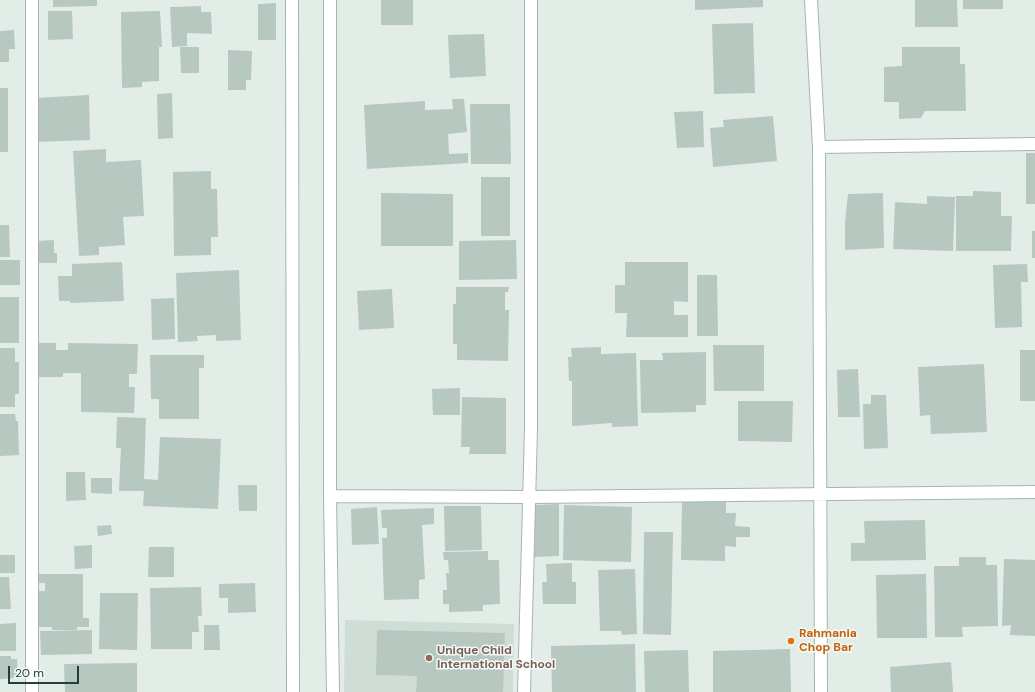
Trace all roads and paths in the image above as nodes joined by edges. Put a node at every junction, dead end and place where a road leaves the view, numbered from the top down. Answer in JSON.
{"nodes":[{"id":1,"x":32,"y":0,"type":"edge"},
{"id":2,"x":292,"y":0,"type":"edge"},
{"id":3,"x":330,"y":0,"type":"edge"},
{"id":4,"x":531,"y":0,"type":"edge"},
{"id":5,"x":811,"y":0,"type":"edge"},
{"id":6,"x":1035,"y":144,"type":"edge"},
{"id":7,"x":819,"y":147,"type":"junction"},
{"id":8,"x":1035,"y":492,"type":"edge"},
{"id":9,"x":821,"y":495,"type":"junction"},
{"id":10,"x":330,"y":496,"type":"junction"},
{"id":11,"x":529,"y":497,"type":"junction"},
{"id":12,"x":32,"y":692,"type":"edge"},
{"id":13,"x":293,"y":692,"type":"edge"},
{"id":14,"x":333,"y":692,"type":"edge"},
{"id":15,"x":524,"y":692,"type":"edge"},
{"id":16,"x":821,"y":692,"type":"edge"}],
"edges":[{"from":1,"to":12,"type":"street"},
{"from":2,"to":13,"type":"street"},
{"from":3,"to":10,"type":"street"},
{"from":4,"to":11,"type":"street"},
{"from":5,"to":7,"type":"street"},
{"from":6,"to":7,"type":"street"},
{"from":7,"to":9,"type":"street"},
{"from":8,"to":9,"type":"street"},
{"from":9,"to":11,"type":"street"},
{"from":9,"to":16,"type":"street"},
{"from":10,"to":11,"type":"street"},
{"from":10,"to":14,"type":"street"},
{"from":11,"to":15,"type":"street"}]}
